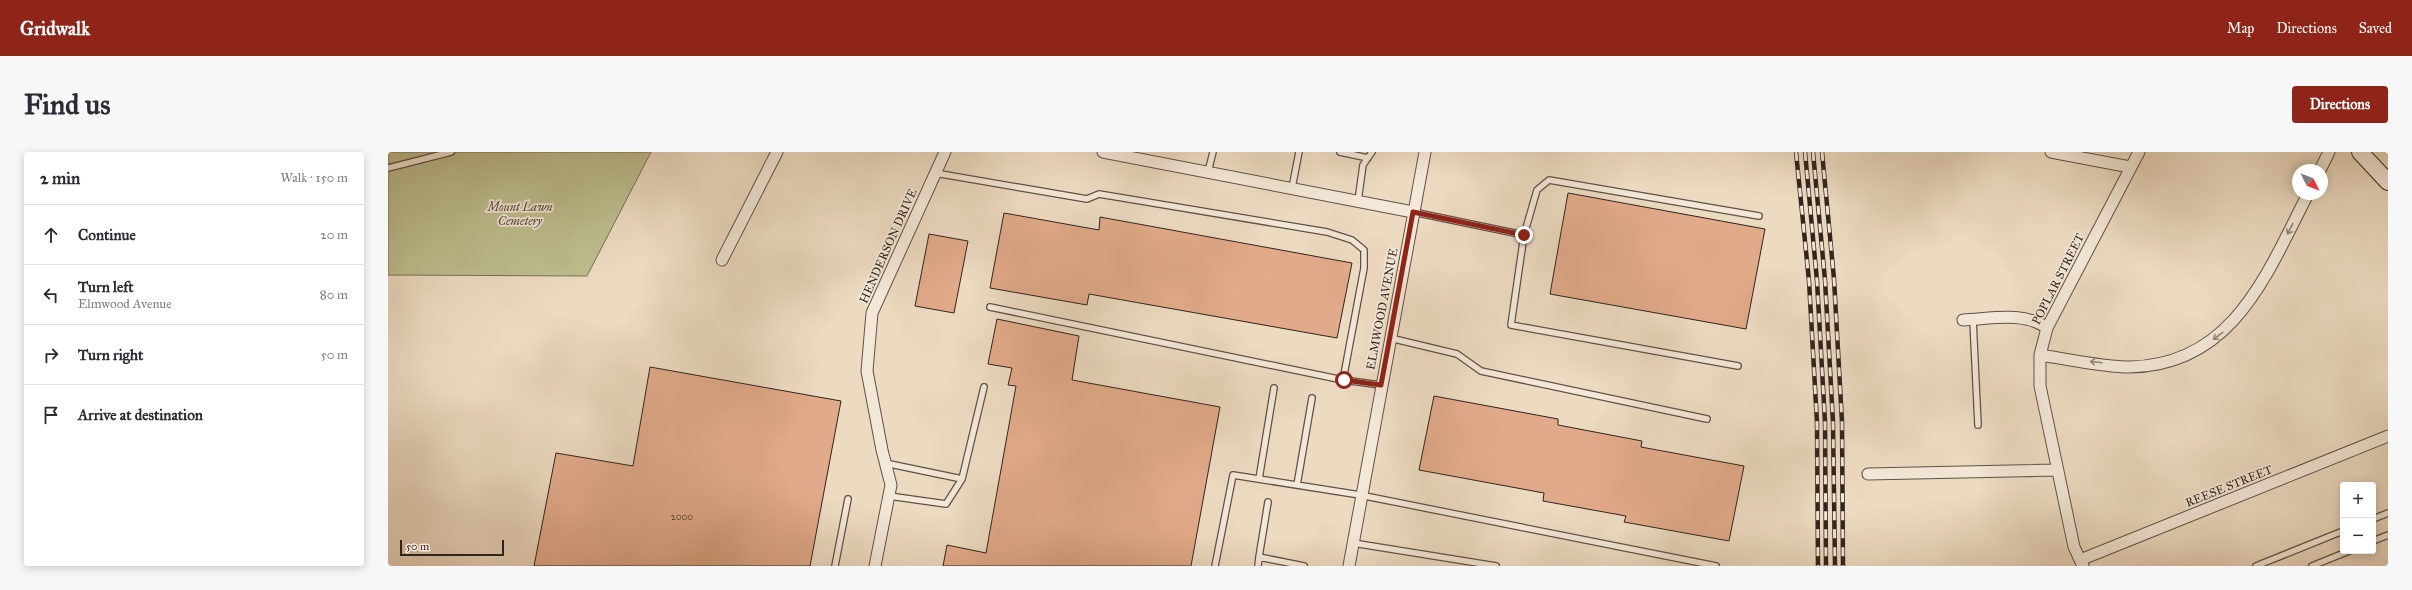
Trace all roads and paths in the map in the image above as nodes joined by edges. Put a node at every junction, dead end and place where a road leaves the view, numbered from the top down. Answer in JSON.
{"nodes":[{"id":1,"x":451,"y":152,"type":"edge"},
{"id":2,"x":777,"y":152,"type":"edge"},
{"id":3,"x":945,"y":152,"type":"edge"},
{"id":4,"x":1103,"y":152,"type":"edge"},
{"id":5,"x":1213,"y":152,"type":"edge"},
{"id":6,"x":1299,"y":152,"type":"edge"},
{"id":7,"x":1340,"y":152,"type":"edge"},
{"id":8,"x":1372,"y":152,"type":"edge"},
{"id":9,"x":1425,"y":152,"type":"edge"},
{"id":10,"x":2050,"y":152,"type":"edge"},
{"id":11,"x":2138,"y":152,"type":"edge"},
{"id":12,"x":2329,"y":152,"type":"edge"},
{"id":13,"x":2360,"y":152,"type":"edge"},
{"id":14,"x":1368,"y":158,"type":"junction"},
{"id":15,"x":2323,"y":164,"type":"edge"},
{"id":16,"x":2130,"y":167,"type":"junction"},
{"id":17,"x":388,"y":168,"type":"edge"},
{"id":18,"x":1208,"y":172,"type":"junction"},
{"id":19,"x":935,"y":173,"type":"junction"},
{"id":20,"x":2388,"y":182,"type":"edge"},
{"id":21,"x":1292,"y":188,"type":"junction"},
{"id":22,"x":2305,"y":200,"type":"edge"},
{"id":23,"x":1358,"y":201,"type":"junction"},
{"id":24,"x":1413,"y":212,"type":"junction"},
{"id":25,"x":1759,"y":216,"type":"dead end"},
{"id":26,"x":1524,"y":235,"type":"junction"},
{"id":27,"x":722,"y":260,"type":"dead end"},
{"id":28,"x":990,"y":307,"type":"dead end"},
{"id":29,"x":1968,"y":320,"type":"joint"},
{"id":30,"x":2047,"y":328,"type":"junction"},
{"id":31,"x":1390,"y":338,"type":"junction"},
{"id":32,"x":2040,"y":355,"type":"junction"},
{"id":33,"x":1738,"y":366,"type":"dead end"},
{"id":34,"x":1344,"y":380,"type":"junction"},
{"id":35,"x":1381,"y":385,"type":"junction"},
{"id":36,"x":984,"y":387,"type":"dead end"},
{"id":37,"x":1274,"y":388,"type":"dead end"},
{"id":38,"x":1312,"y":398,"type":"dead end"},
{"id":39,"x":1707,"y":420,"type":"dead end"},
{"id":40,"x":1978,"y":425,"type":"dead end"},
{"id":41,"x":2388,"y":436,"type":"edge"},
{"id":42,"x":886,"y":463,"type":"junction"},
{"id":43,"x":2057,"y":470,"type":"junction"},
{"id":44,"x":1868,"y":474,"type":"dead end"},
{"id":45,"x":962,"y":479,"type":"junction"},
{"id":46,"x":1259,"y":479,"type":"junction"},
{"id":47,"x":1297,"y":486,"type":"junction"},
{"id":48,"x":1360,"y":495,"type":"junction"},
{"id":49,"x":889,"y":496,"type":"junction"},
{"id":50,"x":848,"y":500,"type":"dead end"},
{"id":51,"x":1268,"y":502,"type":"dead end"},
{"id":52,"x":2388,"y":513,"type":"edge"},
{"id":53,"x":2376,"y":518,"type":"edge"},
{"id":54,"x":2340,"y":532,"type":"edge"},
{"id":55,"x":2388,"y":535,"type":"edge"},
{"id":56,"x":2376,"y":540,"type":"edge"},
{"id":57,"x":1353,"y":543,"type":"junction"},
{"id":58,"x":2342,"y":554,"type":"edge"},
{"id":59,"x":1259,"y":557,"type":"junction"},
{"id":60,"x":2082,"y":563,"type":"edge"},
{"id":61,"x":835,"y":566,"type":"edge"},
{"id":62,"x":875,"y":566,"type":"edge"},
{"id":63,"x":1215,"y":566,"type":"edge"},
{"id":64,"x":1258,"y":566,"type":"edge"},
{"id":65,"x":1304,"y":566,"type":"edge"},
{"id":66,"x":1349,"y":566,"type":"edge"},
{"id":67,"x":1496,"y":566,"type":"edge"},
{"id":68,"x":1716,"y":566,"type":"edge"},
{"id":69,"x":2256,"y":566,"type":"edge"},
{"id":70,"x":2312,"y":566,"type":"edge"}],
"edges":[{"from":1,"to":17,"type":"lane"},
{"from":2,"to":27,"type":"street"},
{"from":3,"to":19,"type":"street","name":"HENDERSON DRIVE"},
{"from":4,"to":18,"type":"street"},
{"from":5,"to":18,"type":"lane"},
{"from":6,"to":21,"type":"lane"},
{"from":7,"to":14,"type":"lane"},
{"from":8,"to":14,"type":"lane"},
{"from":9,"to":24,"type":"street","name":"ELMWOOD AVENUE"},
{"from":10,"to":16,"type":"street"},
{"from":11,"to":16,"type":"street","name":"POPLAR STREET"},
{"from":12,"to":15,"type":"street"},
{"from":13,"to":20,"type":"street"},
{"from":14,"to":23,"type":"lane"},
{"from":16,"to":30,"type":"street","name":"POPLAR STREET"},
{"from":18,"to":21,"type":"street"},
{"from":19,"to":34,"type":"lane"},
{"from":19,"to":42,"type":"street","name":"HENDERSON DRIVE"},
{"from":21,"to":23,"type":"street"},
{"from":22,"to":32,"type":"street","one_way":true},
{"from":23,"to":24,"type":"street"},
{"from":24,"to":26,"type":"lane"},
{"from":24,"to":31,"type":"street","name":"ELMWOOD AVENUE"},
{"from":25,"to":26,"type":"lane"},
{"from":26,"to":33,"type":"lane"},
{"from":28,"to":34,"type":"lane"},
{"from":29,"to":30,"type":"street"},
{"from":29,"to":40,"type":"lane"},
{"from":30,"to":32,"type":"street","name":"POPLAR STREET"},
{"from":31,"to":35,"type":"street","name":"ELMWOOD AVENUE"},
{"from":31,"to":39,"type":"lane"},
{"from":32,"to":43,"type":"street","name":"POPLAR STREET"},
{"from":34,"to":35,"type":"lane"},
{"from":35,"to":48,"type":"street","name":"ELMWOOD AVENUE"},
{"from":36,"to":45,"type":"lane"},
{"from":37,"to":46,"type":"lane"},
{"from":38,"to":47,"type":"lane"},
{"from":41,"to":60,"type":"street","name":"REESE STREET"},
{"from":42,"to":45,"type":"lane"},
{"from":42,"to":49,"type":"street","name":"HENDERSON DRIVE"},
{"from":43,"to":44,"type":"street"},
{"from":43,"to":60,"type":"street","name":"POPLAR STREET"},
{"from":45,"to":49,"type":"lane"},
{"from":46,"to":47,"type":"lane"},
{"from":46,"to":63,"type":"lane"},
{"from":47,"to":48,"type":"lane"},
{"from":48,"to":57,"type":"street","name":"ELMWOOD AVENUE"},
{"from":48,"to":68,"type":"lane"},
{"from":49,"to":62,"type":"street","name":"HENDERSON DRIVE"},
{"from":50,"to":61,"type":"lane"},
{"from":51,"to":59,"type":"lane"},
{"from":52,"to":53,"type":"lane"},
{"from":54,"to":69,"type":"lane"},
{"from":55,"to":56,"type":"lane"},
{"from":57,"to":66,"type":"street","name":"ELMWOOD AVENUE"},
{"from":57,"to":67,"type":"lane"},
{"from":58,"to":70,"type":"lane"},
{"from":59,"to":64,"type":"lane"},
{"from":59,"to":65,"type":"lane"}]}
